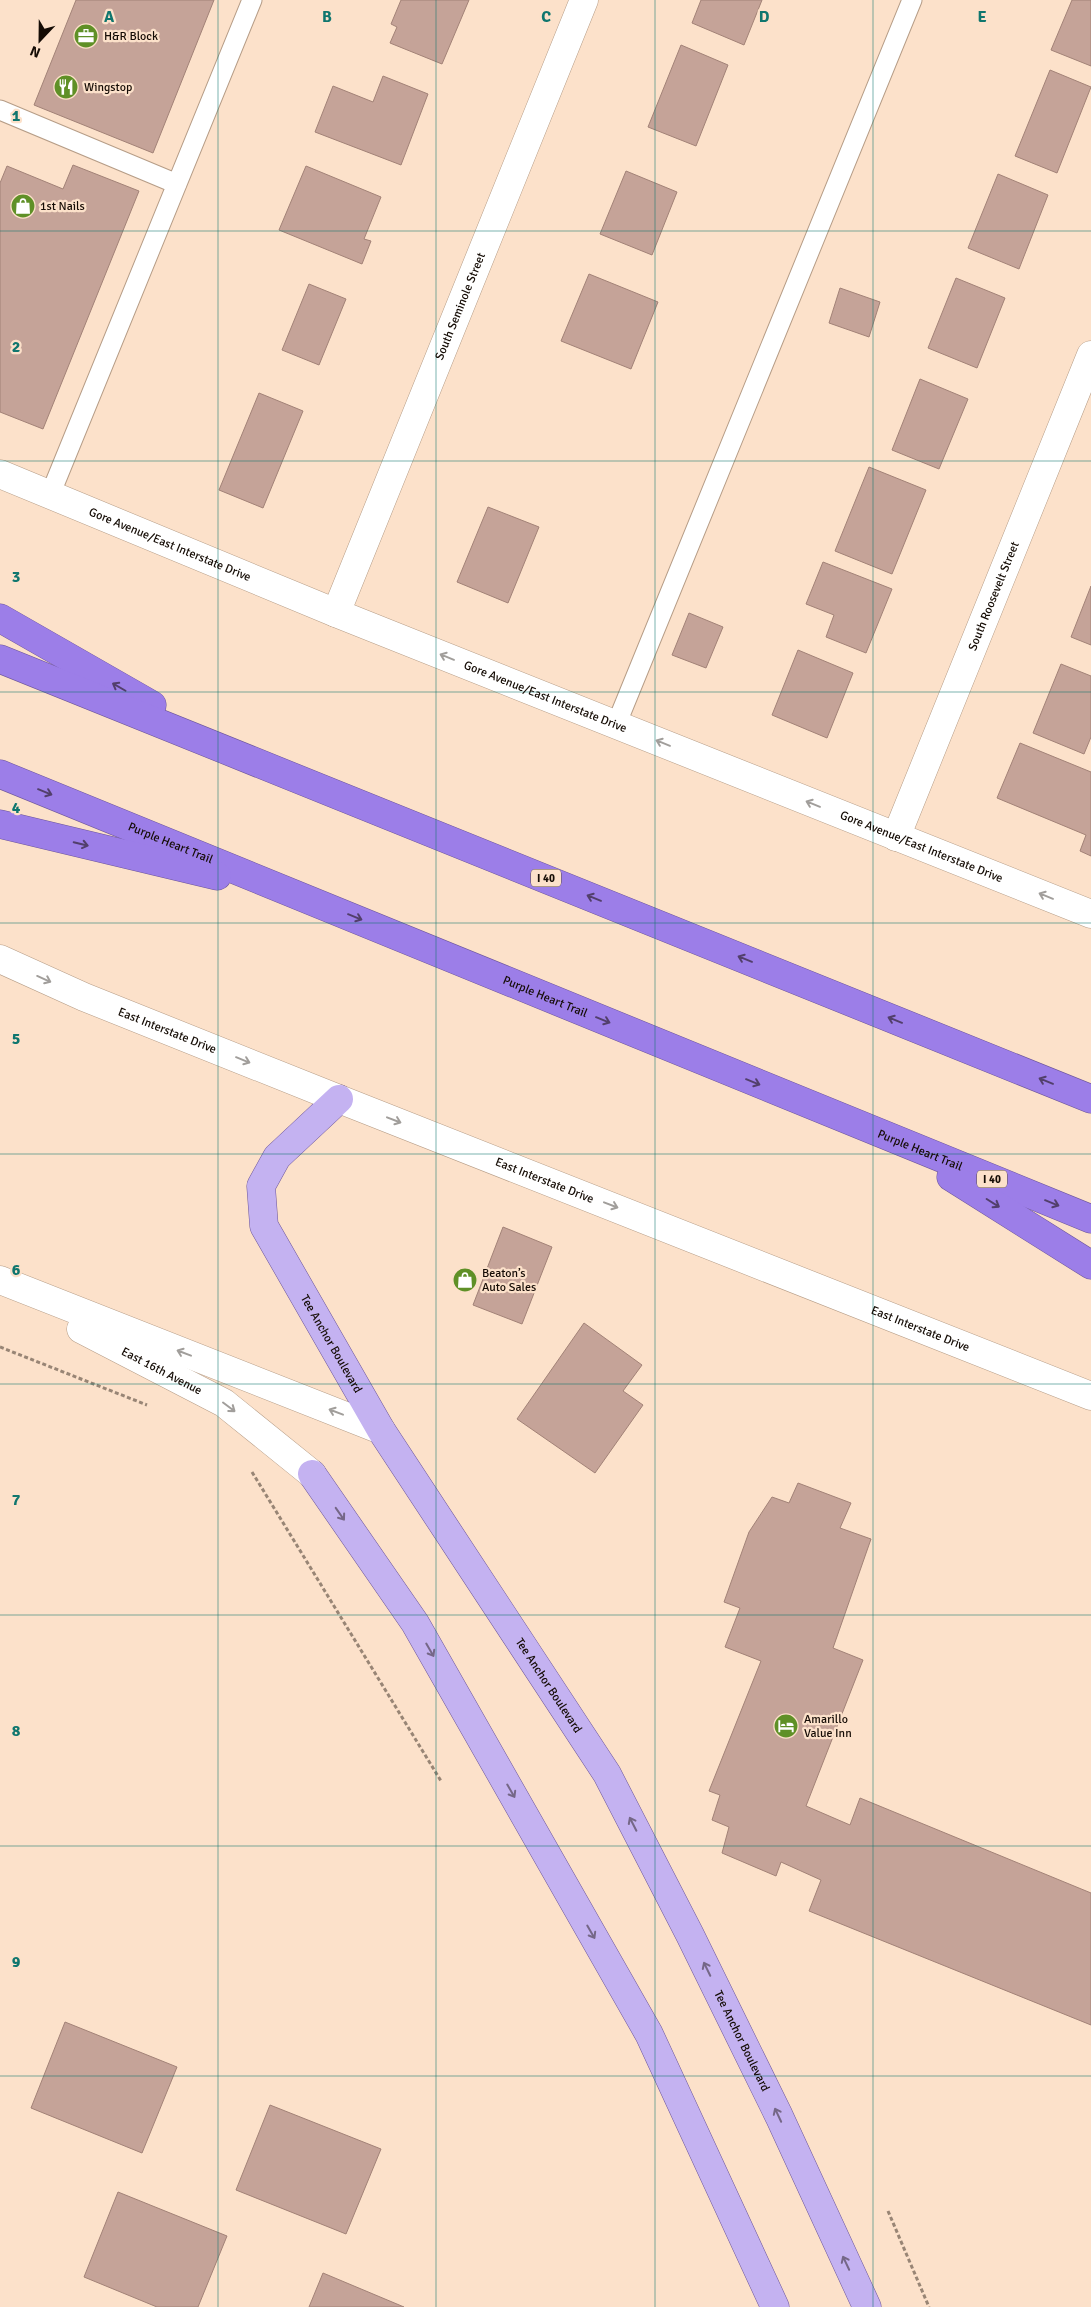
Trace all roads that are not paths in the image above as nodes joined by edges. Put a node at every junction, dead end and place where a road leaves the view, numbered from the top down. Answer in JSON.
{"nodes":[{"id":1,"x":252,"y":0,"type":"edge"},
{"id":2,"x":584,"y":0,"type":"edge"},
{"id":3,"x":912,"y":0,"type":"edge"},
{"id":4,"x":0,"y":110,"type":"edge"},
{"id":5,"x":177,"y":184,"type":"junction"},
{"id":6,"x":1091,"y":355,"type":"edge"},
{"id":7,"x":0,"y":474,"type":"edge"},
{"id":8,"x":50,"y":495,"type":"junction"},
{"id":9,"x":336,"y":613,"type":"junction"},
{"id":10,"x":0,"y":618,"type":"edge"},
{"id":11,"x":0,"y":660,"type":"edge"},
{"id":12,"x":616,"y":725,"type":"junction"},
{"id":13,"x":237,"y":754,"type":"junction"},
{"id":14,"x":0,"y":774,"type":"edge"},
{"id":15,"x":0,"y":824,"type":"edge"},
{"id":16,"x":896,"y":837,"type":"junction"},
{"id":17,"x":310,"y":899,"type":"junction"},
{"id":18,"x":1091,"y":914,"type":"edge"},
{"id":19,"x":0,"y":959,"type":"edge"},
{"id":20,"x":339,"y":1099,"type":"junction"},
{"id":21,"x":1091,"y":1099,"type":"edge"},
{"id":22,"x":893,"y":1140,"type":"junction"},
{"id":23,"x":1091,"y":1219,"type":"edge"},
{"id":24,"x":1091,"y":1265,"type":"edge"},
{"id":25,"x":0,"y":1280,"type":"edge"},
{"id":26,"x":0,"y":1286,"type":"edge"},
{"id":27,"x":1091,"y":1396,"type":"edge"},
{"id":28,"x":381,"y":1430,"type":"junction"},
{"id":29,"x":775,"y":2307,"type":"edge"},
{"id":30,"x":867,"y":2307,"type":"edge"}],
"edges":[{"from":1,"to":5,"type":"lane"},
{"from":2,"to":9,"type":"main road","name":"South Seminole Street"},
{"from":3,"to":12,"type":"lane"},
{"from":4,"to":5,"type":"lane"},
{"from":5,"to":8,"type":"lane"},
{"from":6,"to":16,"type":"main road","name":"South Roosevelt Street"},
{"from":7,"to":8,"type":"main road","name":"Gore Avenue/East Interstate Drive"},
{"from":8,"to":9,"type":"main road","name":"Gore Avenue/East Interstate Drive"},
{"from":12,"to":9,"type":"main road","name":"Gore Avenue/East Interstate Drive","one_way":true},
{"from":13,"to":10,"type":"highway","one_way":true},
{"from":11,"to":13,"type":"highway","number":"I 40"},
{"from":16,"to":12,"type":"main road","name":"Gore Avenue/East Interstate Drive","one_way":true},
{"from":21,"to":13,"type":"highway","number":"I 40","one_way":true},
{"from":14,"to":17,"type":"highway","name":"Purple Heart Trail","number":"I 40","one_way":true},
{"from":15,"to":17,"type":"highway","one_way":true},
{"from":18,"to":16,"type":"main road","name":"Gore Avenue/East Interstate Drive","one_way":true},
{"from":17,"to":22,"type":"highway","name":"Purple Heart Trail","number":"I 40","one_way":true},
{"from":19,"to":20,"type":"main road","name":"East Interstate Drive","one_way":true},
{"from":20,"to":27,"type":"main road","name":"East Interstate Drive","one_way":true},
{"from":20,"to":28,"type":"main road","name":"Tee Anchor Boulevard"},
{"from":22,"to":23,"type":"highway","name":"Purple Heart Trail","number":"I 40","one_way":true},
{"from":22,"to":24,"type":"highway","one_way":true},
{"from":28,"to":25,"type":"main road","one_way":true},
{"from":26,"to":29,"type":"main road","name":"East 16th Avenue","one_way":true},
{"from":30,"to":28,"type":"main road","name":"Tee Anchor Boulevard","one_way":true}]}
